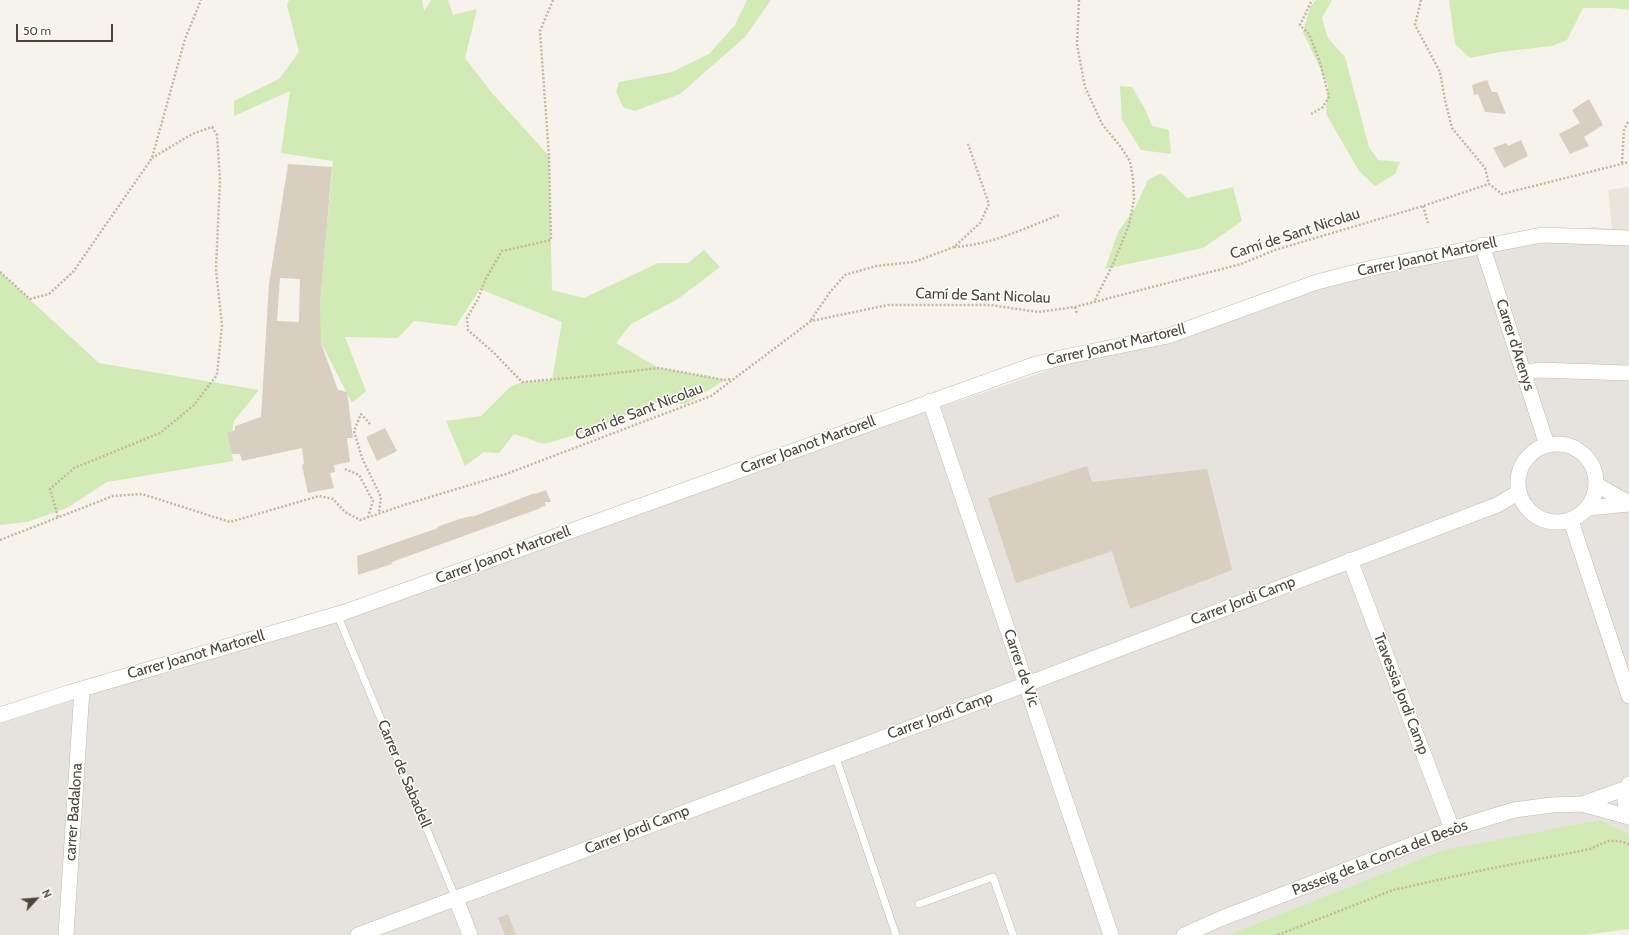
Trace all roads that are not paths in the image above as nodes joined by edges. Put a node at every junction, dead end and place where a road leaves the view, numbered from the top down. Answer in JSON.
{"nodes":[{"id":1,"x":1629,"y":238,"type":"edge"},
{"id":2,"x":1482,"y":245,"type":"junction"},
{"id":3,"x":1524,"y":373,"type":"junction"},
{"id":4,"x":1629,"y":373,"type":"edge"},
{"id":5,"x":930,"y":401,"type":"junction"},
{"id":6,"x":1547,"y":445,"type":"junction"},
{"id":7,"x":1597,"y":485,"type":"junction"},
{"id":8,"x":1519,"y":492,"type":"junction"},
{"id":9,"x":1629,"y":503,"type":"edge"},
{"id":10,"x":1589,"y":508,"type":"junction"},
{"id":11,"x":1571,"y":521,"type":"junction"},
{"id":12,"x":1350,"y":560,"type":"junction"},
{"id":13,"x":337,"y":614,"type":"junction"},
{"id":14,"x":1026,"y":684,"type":"junction"},
{"id":15,"x":82,"y":689,"type":"junction"},
{"id":16,"x":1629,"y":696,"type":"edge"},
{"id":17,"x":0,"y":715,"type":"edge"},
{"id":18,"x":836,"y":755,"type":"junction"},
{"id":19,"x":1628,"y":786,"type":"edge"},
{"id":20,"x":1582,"y":804,"type":"junction"},
{"id":21,"x":1629,"y":816,"type":"edge"},
{"id":22,"x":1452,"y":829,"type":"junction"},
{"id":23,"x":456,"y":899,"type":"junction"},
{"id":24,"x":919,"y":904,"type":"dead end"},
{"id":25,"x":66,"y":935,"type":"edge"},
{"id":26,"x":358,"y":935,"type":"edge"},
{"id":27,"x":470,"y":935,"type":"edge"},
{"id":28,"x":896,"y":935,"type":"edge"},
{"id":29,"x":1013,"y":935,"type":"edge"},
{"id":30,"x":1111,"y":935,"type":"edge"},
{"id":31,"x":1184,"y":935,"type":"edge"}],
"edges":[{"from":1,"to":2,"type":"street","name":"Carrer Joanot Martorell"},
{"from":2,"to":3,"type":"street","name":"Carrer d'Arenys"},
{"from":2,"to":5,"type":"street","name":"Carrer Joanot Martorell"},
{"from":3,"to":4,"type":"street"},
{"from":3,"to":6,"type":"street","name":"Carrer d'Arenys"},
{"from":5,"to":13,"type":"street","name":"Carrer Joanot Martorell"},
{"from":5,"to":14,"type":"street","name":"Carrer de Vic"},
{"from":6,"to":7,"type":"street"},
{"from":6,"to":8,"type":"street"},
{"from":7,"to":9,"type":"street"},
{"from":7,"to":10,"type":"street"},
{"from":8,"to":11,"type":"street"},
{"from":8,"to":12,"type":"street","name":"Carrer Jordi Camp"},
{"from":9,"to":10,"type":"street"},
{"from":10,"to":11,"type":"street"},
{"from":11,"to":16,"type":"street"},
{"from":12,"to":14,"type":"street","name":"Carrer Jordi Camp"},
{"from":12,"to":22,"type":"street","name":"Travessia Jordi Camp"},
{"from":13,"to":15,"type":"street","name":"Carrer Joanot Martorell"},
{"from":13,"to":23,"type":"lane","name":"Carrer de Sabadell"},
{"from":14,"to":18,"type":"street","name":"Carrer Jordi Camp"},
{"from":14,"to":30,"type":"street","name":"Carrer de Vic"},
{"from":15,"to":17,"type":"street","name":"Carrer Joanot Martorell"},
{"from":15,"to":25,"type":"street","name":"carrer Badalona"},
{"from":18,"to":23,"type":"street","name":"Carrer Jordi Camp"},
{"from":18,"to":28,"type":"lane"},
{"from":19,"to":20,"type":"street","name":"Passeig de la Conca del Besòs"},
{"from":19,"to":21,"type":"street"},
{"from":20,"to":21,"type":"street","name":"Passeig de la Conca del Besòs"},
{"from":20,"to":22,"type":"street","name":"Passeig de la Conca del Besòs"},
{"from":22,"to":31,"type":"street","name":"Passeig de la Conca del Besòs"},
{"from":23,"to":26,"type":"street","name":"Carrer Jordi Camp"},
{"from":23,"to":27,"type":"street","name":"Carrer de Sabadell"},
{"from":24,"to":29,"type":"lane"}]}
